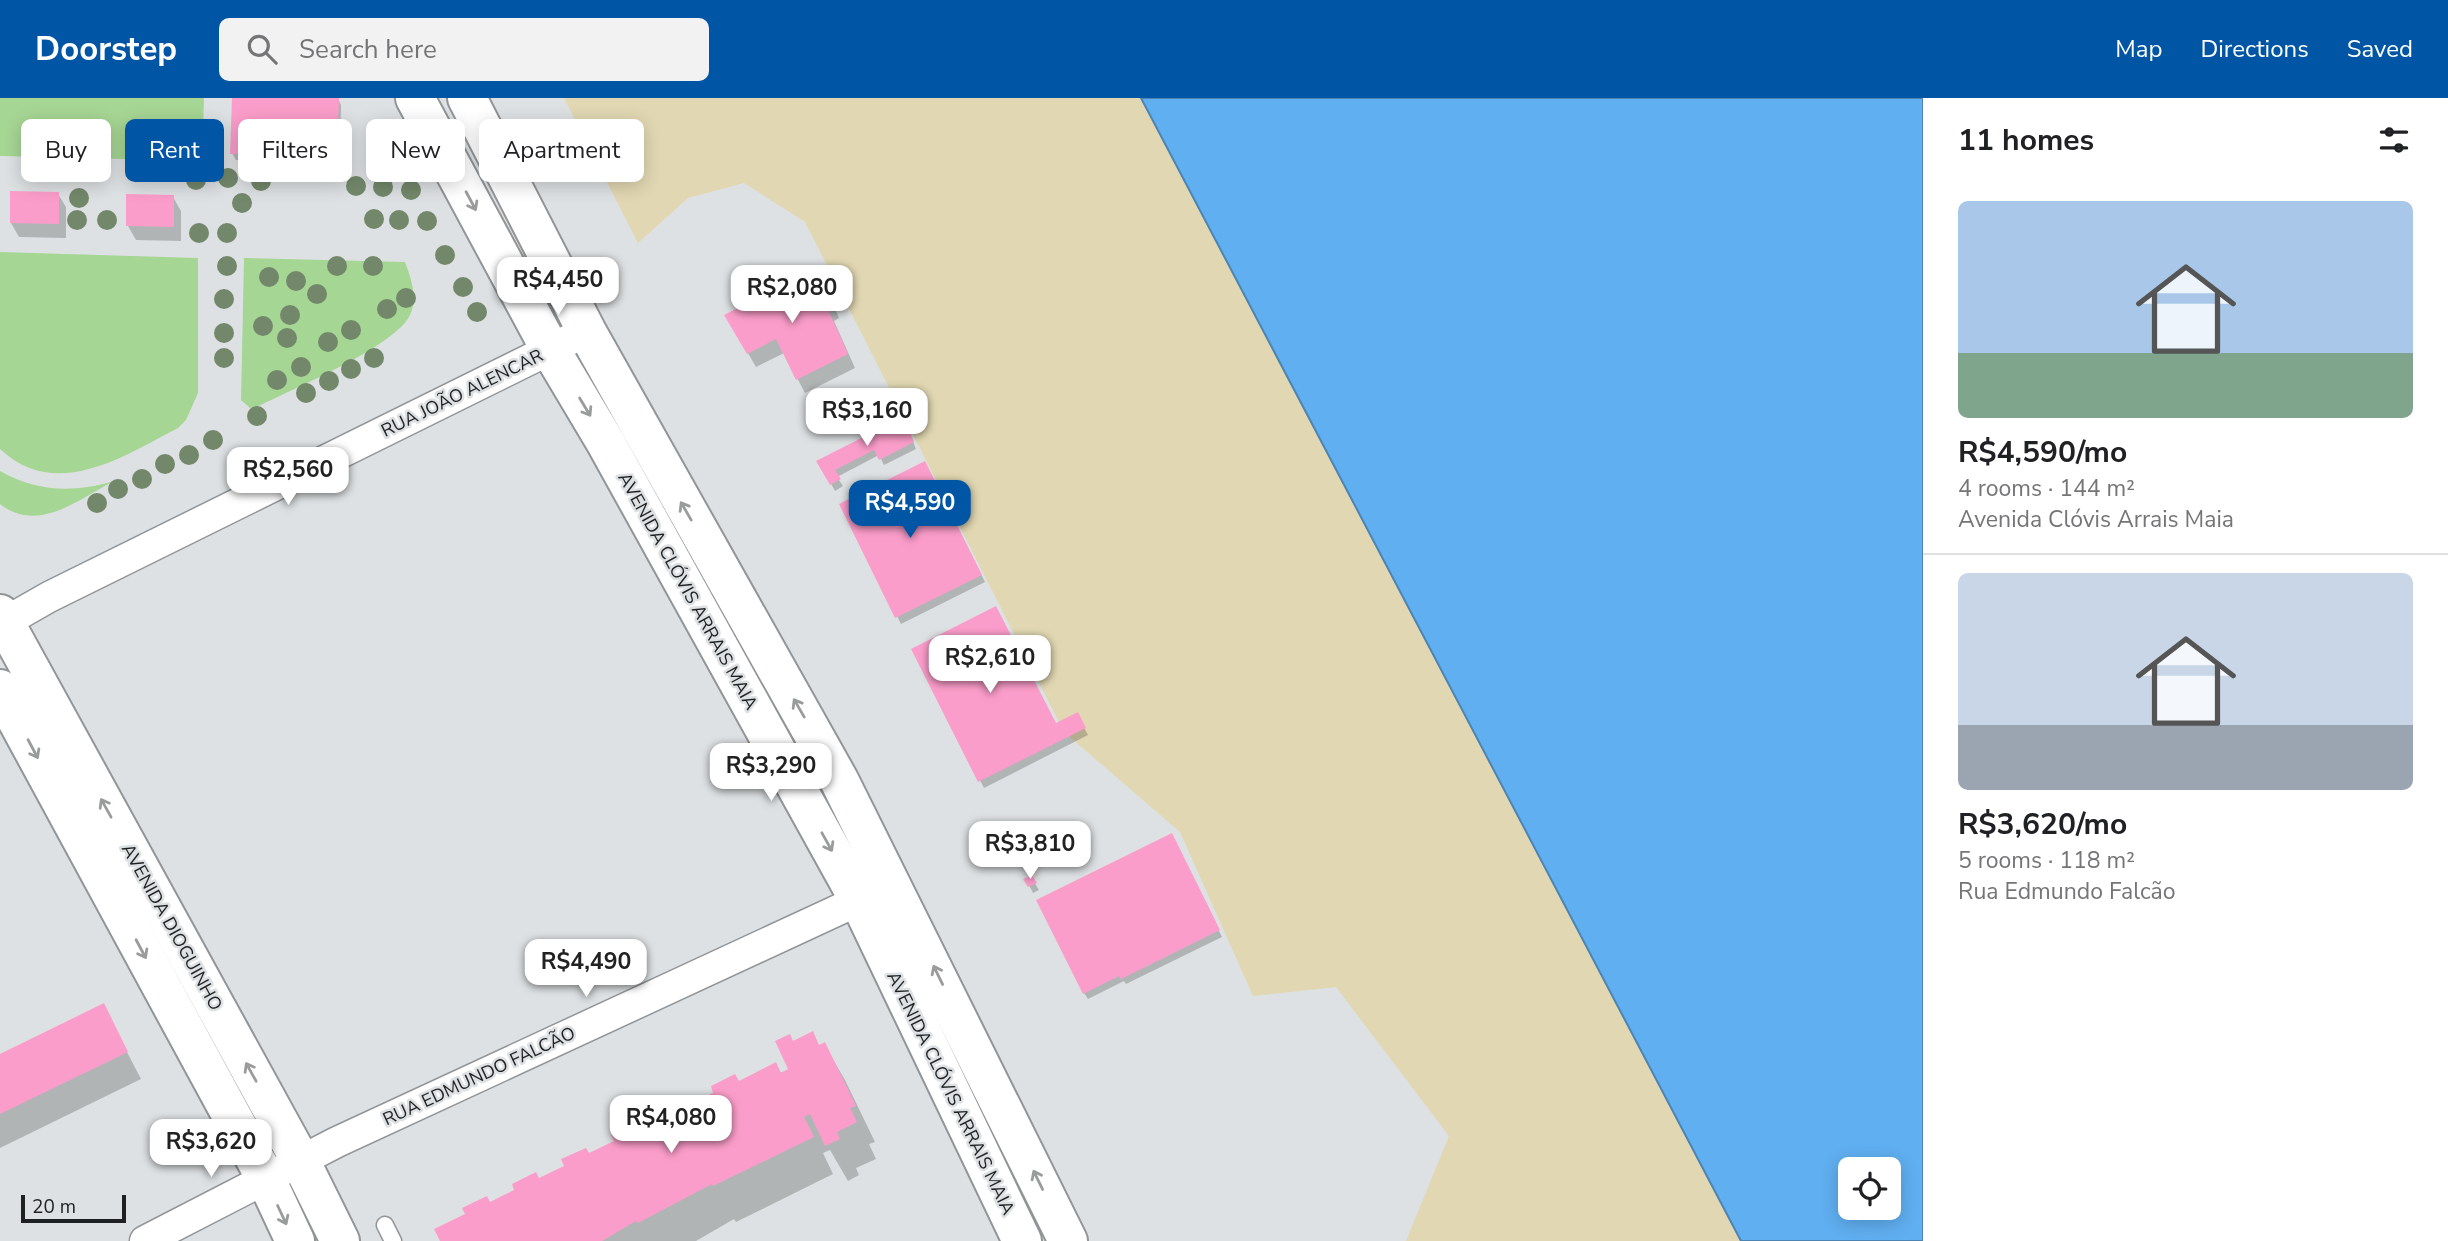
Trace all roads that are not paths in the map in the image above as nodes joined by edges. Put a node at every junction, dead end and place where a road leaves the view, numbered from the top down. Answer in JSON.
{"nodes":[{"id":1,"x":415,"y":98,"type":"edge"},
{"id":2,"x":467,"y":98,"type":"edge"},
{"id":3,"x":587,"y":332,"type":"junction"},
{"id":4,"x":550,"y":349,"type":"junction"},
{"id":5,"x":1,"y":621,"type":"edge"},
{"id":6,"x":0,"y":689,"type":"edge"},
{"id":7,"x":893,"y":884,"type":"junction"},
{"id":8,"x":859,"y":900,"type":"junction"},
{"id":9,"x":300,"y":1160,"type":"junction"},
{"id":10,"x":266,"y":1180,"type":"junction"},
{"id":11,"x":385,"y":1225,"type":"dead end"},
{"id":12,"x":145,"y":1241,"type":"edge"},
{"id":13,"x":295,"y":1241,"type":"edge"},
{"id":14,"x":340,"y":1241,"type":"edge"},
{"id":15,"x":393,"y":1241,"type":"edge"},
{"id":16,"x":1022,"y":1241,"type":"edge"},
{"id":17,"x":1068,"y":1241,"type":"edge"}],
"edges":[{"from":1,"to":4,"type":"main road","name":"AVENIDA CLÓVIS ARRAIS MAIA","one_way":true},
{"from":2,"to":3,"type":"main road","name":"AVENIDA CLÓVIS ARRAIS MAIA"},
{"from":3,"to":4,"type":"street","name":"RUA JOÃO ALENCAR"},
{"from":7,"to":3,"type":"main road","name":"AVENIDA CLÓVIS ARRAIS MAIA","one_way":true},
{"from":4,"to":5,"type":"street","name":"RUA JOÃO ALENCAR"},
{"from":4,"to":8,"type":"main road","name":"AVENIDA CLÓVIS ARRAIS MAIA","one_way":true},
{"from":9,"to":5,"type":"main road","name":"AVENIDA DIOGUINHO","one_way":true},
{"from":6,"to":10,"type":"main road","name":"AVENIDA DIOGUINHO","one_way":true},
{"from":7,"to":8,"type":"street","name":"RUA EDMUNDO FALCÃO"},
{"from":17,"to":7,"type":"main road","name":"AVENIDA CLÓVIS ARRAIS MAIA","one_way":true},
{"from":8,"to":9,"type":"street","name":"RUA EDMUNDO FALCÃO"},
{"from":8,"to":16,"type":"main road","name":"AVENIDA CLÓVIS ARRAIS MAIA"},
{"from":9,"to":10,"type":"street","name":"RUA EDMUNDO FALCÃO"},
{"from":9,"to":14,"type":"main road","name":"AVENIDA DIOGUINHO"},
{"from":10,"to":12,"type":"street","name":"RUA EDMUNDO FALCÃO"},
{"from":10,"to":13,"type":"main road","name":"AVENIDA DIOGUINHO","one_way":true},
{"from":11,"to":15,"type":"lane"}]}
